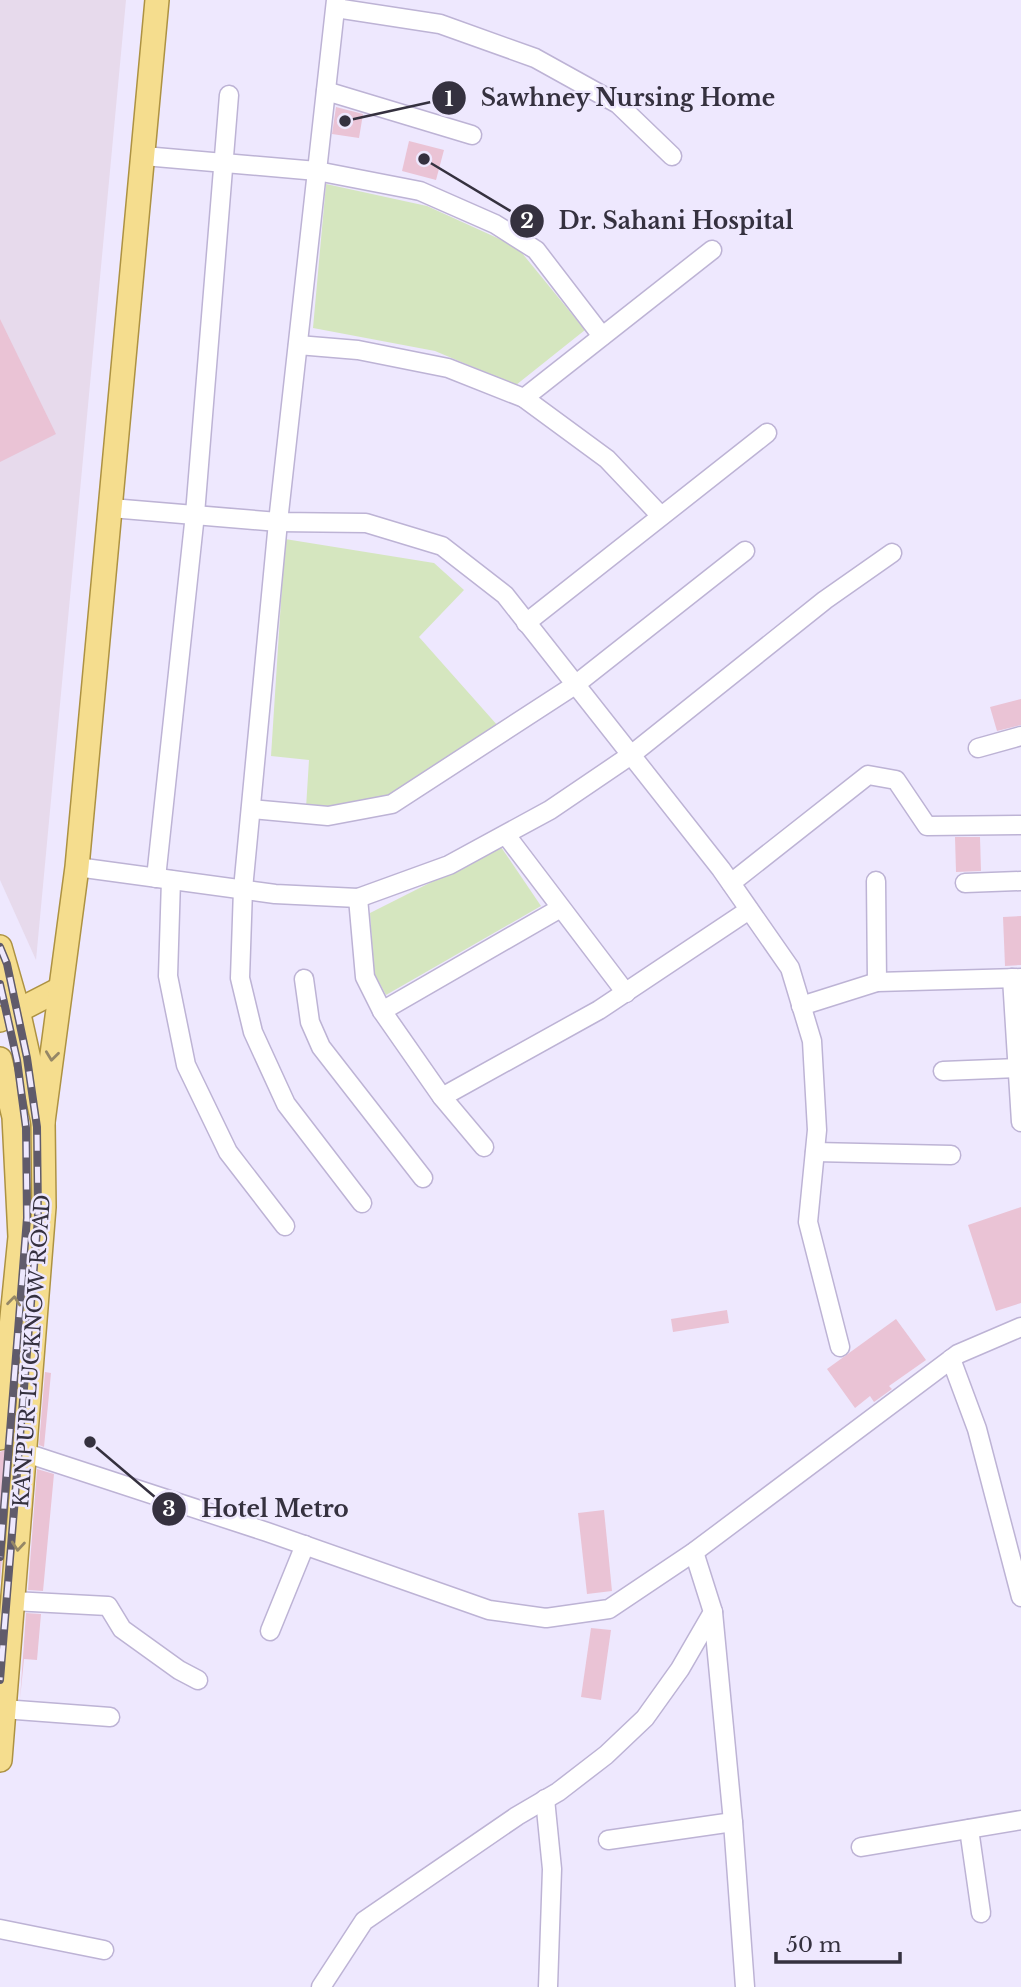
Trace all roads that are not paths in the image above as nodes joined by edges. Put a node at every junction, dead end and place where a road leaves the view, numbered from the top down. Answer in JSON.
{"nodes":[{"id":1,"x":157,"y":0,"type":"edge"},
{"id":2,"x":336,"y":4,"type":"edge"},
{"id":3,"x":326,"y":91,"type":"junction"},
{"id":4,"x":229,"y":95,"type":"dead end"},
{"id":5,"x":472,"y":135,"type":"dead end"},
{"id":6,"x":144,"y":156,"type":"junction"},
{"id":7,"x":672,"y":156,"type":"dead end"},
{"id":8,"x":222,"y":163,"type":"junction"},
{"id":9,"x":317,"y":171,"type":"junction"},
{"id":10,"x":712,"y":250,"type":"dead end"},
{"id":11,"x":602,"y":336,"type":"junction"},
{"id":12,"x":298,"y":345,"type":"junction"},
{"id":13,"x":524,"y":398,"type":"junction"},
{"id":14,"x":767,"y":433,"type":"dead end"},
{"id":15,"x":111,"y":508,"type":"junction"},
{"id":16,"x":195,"y":514,"type":"junction"},
{"id":17,"x":661,"y":516,"type":"junction"},
{"id":18,"x":278,"y":522,"type":"junction"},
{"id":19,"x":745,"y":551,"type":"dead end"},
{"id":20,"x":891,"y":553,"type":"dead end"},
{"id":21,"x":526,"y":623,"type":"junction"},
{"id":22,"x":575,"y":685,"type":"junction"},
{"id":23,"x":1021,"y":736,"type":"edge"},
{"id":24,"x":978,"y":748,"type":"dead end"},
{"id":25,"x":631,"y":755,"type":"junction"},
{"id":26,"x":251,"y":809,"type":"junction"},
{"id":27,"x":1021,"y":825,"type":"edge"},
{"id":28,"x":506,"y":835,"type":"junction"},
{"id":29,"x":77,"y":867,"type":"junction"},
{"id":30,"x":164,"y":879,"type":"junction"},
{"id":31,"x":876,"y":881,"type":"dead end"},
{"id":32,"x":1021,"y":881,"type":"edge"},
{"id":33,"x":731,"y":883,"type":"junction"},
{"id":34,"x":965,"y":883,"type":"dead end"},
{"id":35,"x":243,"y":890,"type":"junction"},
{"id":36,"x":358,"y":898,"type":"junction"},
{"id":37,"x":559,"y":909,"type":"junction"},
{"id":38,"x":749,"y":910,"type":"junction"},
{"id":39,"x":0,"y":947,"type":"edge"},
{"id":40,"x":1017,"y":978,"type":"edge"},
{"id":41,"x":304,"y":979,"type":"dead end"},
{"id":42,"x":877,"y":982,"type":"junction"},
{"id":43,"x":60,"y":989,"type":"junction"},
{"id":44,"x":626,"y":993,"type":"junction"},
{"id":45,"x":801,"y":1006,"type":"junction"},
{"id":46,"x":382,"y":1011,"type":"junction"},
{"id":47,"x":9,"y":1015,"type":"edge"},
{"id":48,"x":0,"y":1059,"type":"edge"},
{"id":49,"x":1019,"y":1068,"type":"edge"},
{"id":50,"x":943,"y":1072,"type":"dead end"},
{"id":51,"x":442,"y":1097,"type":"junction"},
{"id":52,"x":43,"y":1122,"type":"junction"},
{"id":53,"x":1021,"y":1122,"type":"edge"},
{"id":54,"x":484,"y":1147,"type":"dead end"},
{"id":55,"x":815,"y":1152,"type":"junction"},
{"id":56,"x":951,"y":1155,"type":"dead end"},
{"id":57,"x":423,"y":1178,"type":"dead end"},
{"id":58,"x":362,"y":1203,"type":"dead end"},
{"id":59,"x":285,"y":1227,"type":"dead end"},
{"id":60,"x":1021,"y":1327,"type":"edge"},
{"id":61,"x":841,"y":1347,"type":"dead end"},
{"id":62,"x":951,"y":1359,"type":"junction"},
{"id":63,"x":0,"y":1438,"type":"edge"},
{"id":64,"x":26,"y":1453,"type":"junction"},
{"id":65,"x":305,"y":1545,"type":"junction"},
{"id":66,"x":694,"y":1552,"type":"junction"},
{"id":67,"x":1021,"y":1597,"type":"edge"},
{"id":68,"x":13,"y":1601,"type":"junction"},
{"id":69,"x":713,"y":1612,"type":"junction"},
{"id":70,"x":270,"y":1631,"type":"dead end"},
{"id":71,"x":198,"y":1681,"type":"dead end"},
{"id":72,"x":3,"y":1709,"type":"junction"},
{"id":73,"x":110,"y":1717,"type":"dead end"},
{"id":74,"x":0,"y":1760,"type":"edge"},
{"id":75,"x":545,"y":1800,"type":"junction"},
{"id":76,"x":1021,"y":1820,"type":"edge"},
{"id":77,"x":733,"y":1822,"type":"junction"},
{"id":78,"x":969,"y":1829,"type":"junction"},
{"id":79,"x":608,"y":1840,"type":"dead end"},
{"id":80,"x":861,"y":1847,"type":"dead end"},
{"id":81,"x":981,"y":1913,"type":"dead end"},
{"id":82,"x":0,"y":1929,"type":"edge"},
{"id":83,"x":104,"y":1950,"type":"dead end"},
{"id":84,"x":321,"y":1987,"type":"edge"},
{"id":85,"x":548,"y":1987,"type":"edge"},
{"id":86,"x":745,"y":1987,"type":"edge"}],
"edges":[{"from":1,"to":6,"type":"main road"},
{"from":2,"to":3,"type":"street"},
{"from":2,"to":7,"type":"street"},
{"from":3,"to":5,"type":"street"},
{"from":3,"to":9,"type":"street"},
{"from":4,"to":8,"type":"street"},
{"from":6,"to":8,"type":"street"},
{"from":6,"to":15,"type":"main road"},
{"from":8,"to":9,"type":"street"},
{"from":8,"to":16,"type":"street"},
{"from":9,"to":11,"type":"street"},
{"from":9,"to":12,"type":"street"},
{"from":10,"to":11,"type":"street"},
{"from":11,"to":13,"type":"street"},
{"from":12,"to":13,"type":"street"},
{"from":12,"to":18,"type":"street"},
{"from":13,"to":17,"type":"street"},
{"from":14,"to":17,"type":"street"},
{"from":15,"to":16,"type":"street"},
{"from":15,"to":29,"type":"main road"},
{"from":16,"to":18,"type":"street"},
{"from":16,"to":30,"type":"street"},
{"from":17,"to":21,"type":"street"},
{"from":18,"to":21,"type":"street"},
{"from":18,"to":26,"type":"street"},
{"from":19,"to":22,"type":"street"},
{"from":20,"to":25,"type":"street"},
{"from":21,"to":22,"type":"street"},
{"from":22,"to":25,"type":"street"},
{"from":22,"to":26,"type":"street"},
{"from":23,"to":24,"type":"street"},
{"from":25,"to":28,"type":"street"},
{"from":25,"to":33,"type":"street"},
{"from":26,"to":35,"type":"street"},
{"from":27,"to":33,"type":"street"},
{"from":28,"to":36,"type":"street"},
{"from":28,"to":37,"type":"street"},
{"from":29,"to":30,"type":"street"},
{"from":29,"to":43,"type":"main road"},
{"from":30,"to":35,"type":"street"},
{"from":30,"to":59,"type":"street"},
{"from":31,"to":42,"type":"street"},
{"from":32,"to":34,"type":"street"},
{"from":33,"to":38,"type":"street"},
{"from":35,"to":36,"type":"street"},
{"from":35,"to":58,"type":"street"},
{"from":36,"to":46,"type":"street"},
{"from":37,"to":44,"type":"street"},
{"from":37,"to":46,"type":"street"},
{"from":38,"to":44,"type":"street"},
{"from":38,"to":45,"type":"street"},
{"from":39,"to":47,"type":"main road","name":"KANPUR-LUCKNOW ROAD"},
{"from":40,"to":42,"type":"street"},
{"from":40,"to":49,"type":"street"},
{"from":41,"to":57,"type":"street"},
{"from":42,"to":45,"type":"street"},
{"from":43,"to":47,"type":"main road"},
{"from":43,"to":52,"type":"main road","one_way":true},
{"from":44,"to":51,"type":"street"},
{"from":45,"to":55,"type":"street"},
{"from":46,"to":51,"type":"street"},
{"from":47,"to":52,"type":"main road","name":"KANPUR-LUCKNOW ROAD"},
{"from":63,"to":48,"type":"main road","name":"KANPUR-LUCKNOW ROAD","one_way":true},
{"from":49,"to":50,"type":"street"},
{"from":49,"to":53,"type":"street"},
{"from":51,"to":54,"type":"street"},
{"from":52,"to":64,"type":"main road","name":"KANPUR-LUCKNOW ROAD"},
{"from":55,"to":56,"type":"street"},
{"from":55,"to":61,"type":"street"},
{"from":60,"to":62,"type":"street"},
{"from":62,"to":66,"type":"street"},
{"from":62,"to":67,"type":"street"},
{"from":64,"to":65,"type":"street"},
{"from":64,"to":68,"type":"main road","name":"KANPUR-LUCKNOW ROAD","one_way":true},
{"from":65,"to":66,"type":"street"},
{"from":65,"to":70,"type":"street"},
{"from":66,"to":69,"type":"street"},
{"from":68,"to":71,"type":"street"},
{"from":68,"to":72,"type":"main road","name":"KANPUR-LUCKNOW ROAD"},
{"from":69,"to":75,"type":"street"},
{"from":69,"to":77,"type":"street"},
{"from":72,"to":73,"type":"street"},
{"from":72,"to":74,"type":"main road","name":"KANPUR-LUCKNOW ROAD"},
{"from":75,"to":84,"type":"street"},
{"from":75,"to":85,"type":"street"},
{"from":76,"to":78,"type":"street"},
{"from":77,"to":79,"type":"street"},
{"from":77,"to":86,"type":"street"},
{"from":78,"to":80,"type":"street"},
{"from":78,"to":81,"type":"street"},
{"from":82,"to":83,"type":"street"}]}
